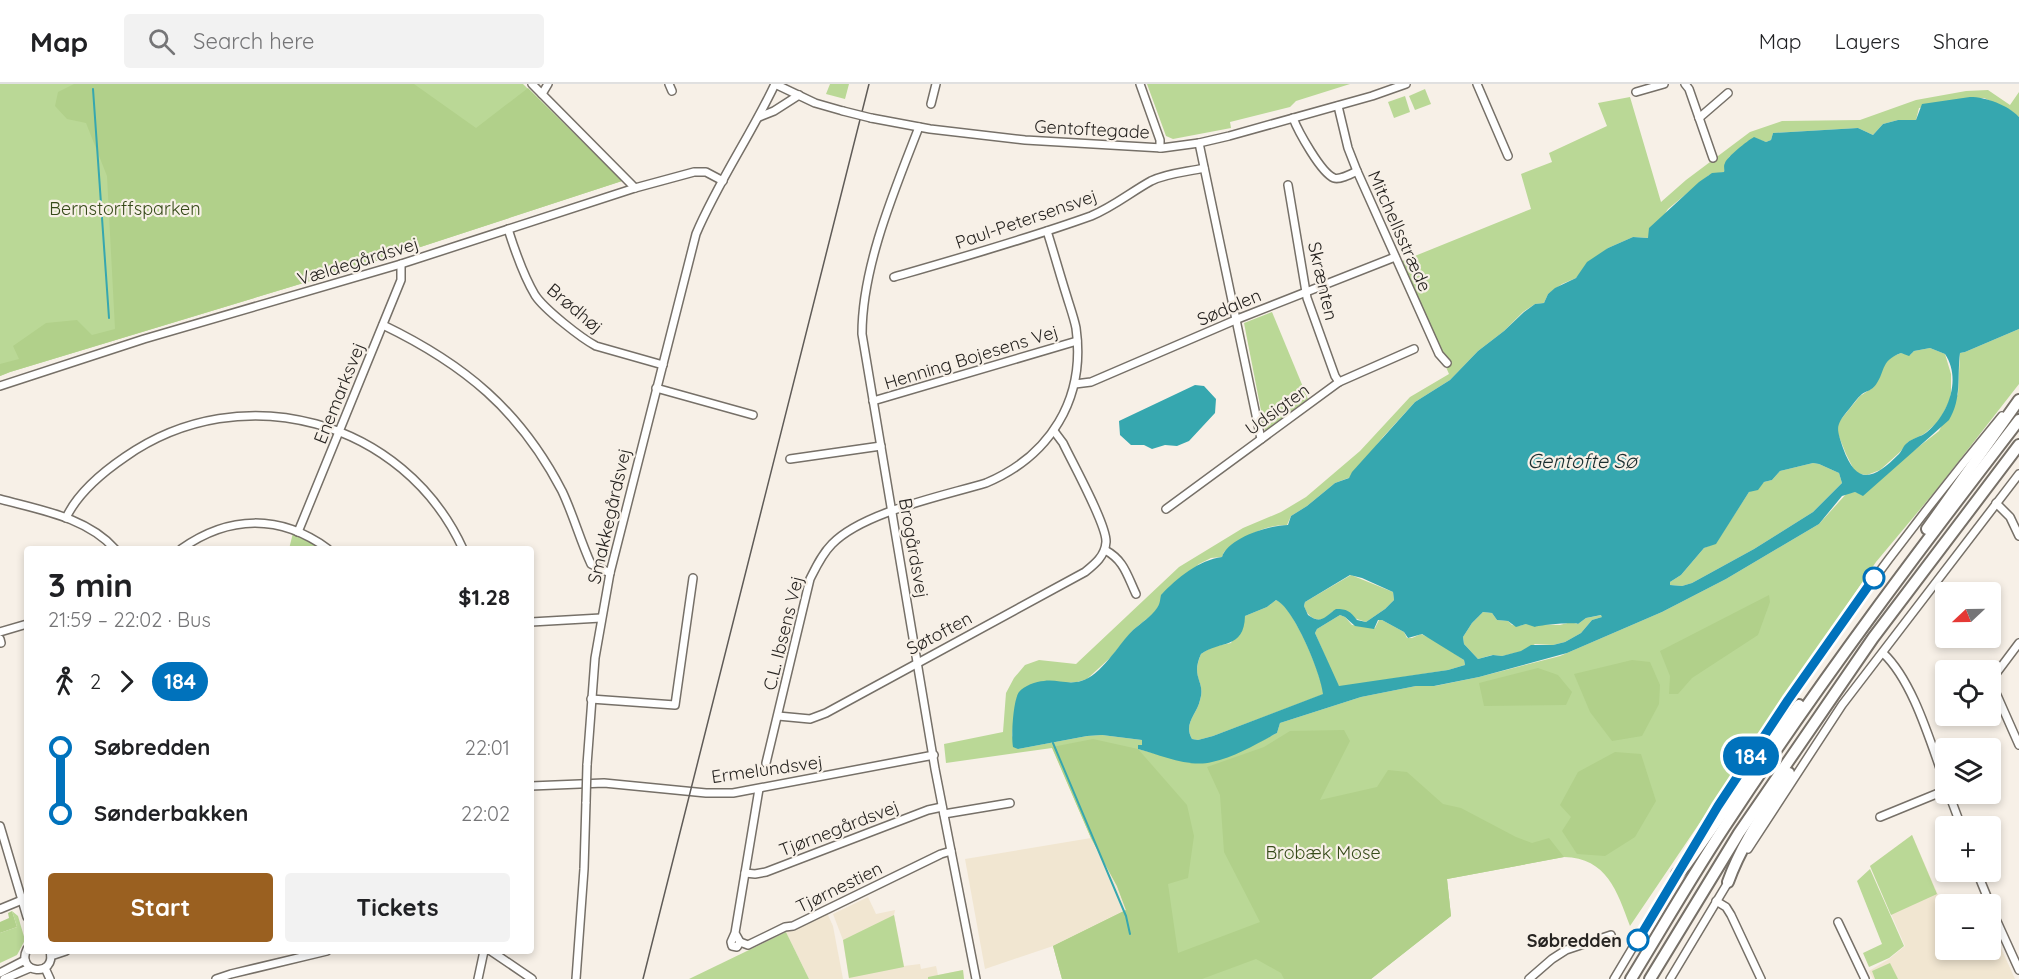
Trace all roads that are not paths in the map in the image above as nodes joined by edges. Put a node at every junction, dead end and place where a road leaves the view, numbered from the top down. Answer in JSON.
{"nodes":[{"id":1,"x":532,"y":84,"type":"edge"},
{"id":2,"x":548,"y":84,"type":"edge"},
{"id":3,"x":775,"y":84,"type":"edge"},
{"id":4,"x":936,"y":84,"type":"edge"},
{"id":5,"x":1140,"y":84,"type":"edge"},
{"id":6,"x":1406,"y":84,"type":"edge"},
{"id":7,"x":1477,"y":84,"type":"edge"},
{"id":8,"x":1664,"y":84,"type":"edge"},
{"id":9,"x":1685,"y":84,"type":"edge"},
{"id":10,"x":1636,"y":92,"type":"dead end"},
{"id":11,"x":1728,"y":93,"type":"dead end"},
{"id":12,"x":542,"y":94,"type":"junction"},
{"id":13,"x":799,"y":95,"type":"junction"},
{"id":14,"x":931,"y":104,"type":"dead end"},
{"id":15,"x":1338,"y":106,"type":"junction"},
{"id":16,"x":759,"y":117,"type":"junction"},
{"id":17,"x":1293,"y":118,"type":"junction"},
{"id":18,"x":1699,"y":118,"type":"junction"},
{"id":19,"x":919,"y":127,"type":"junction"},
{"id":20,"x":1199,"y":143,"type":"junction"},
{"id":21,"x":1160,"y":148,"type":"junction"},
{"id":22,"x":1508,"y":156,"type":"dead end"},
{"id":23,"x":1713,"y":158,"type":"dead end"},
{"id":24,"x":1204,"y":168,"type":"junction"},
{"id":25,"x":1357,"y":171,"type":"junction"},
{"id":26,"x":723,"y":181,"type":"junction"},
{"id":27,"x":1288,"y":184,"type":"dead end"},
{"id":28,"x":635,"y":188,"type":"junction"},
{"id":29,"x":508,"y":229,"type":"junction"},
{"id":30,"x":1047,"y":231,"type":"junction"},
{"id":31,"x":1395,"y":257,"type":"junction"},
{"id":32,"x":401,"y":264,"type":"junction"},
{"id":33,"x":894,"y":277,"type":"dead end"},
{"id":34,"x":1306,"y":291,"type":"junction"},
{"id":35,"x":1236,"y":320,"type":"junction"},
{"id":36,"x":383,"y":325,"type":"junction"},
{"id":37,"x":1077,"y":341,"type":"junction"},
{"id":38,"x":1414,"y":349,"type":"dead end"},
{"id":39,"x":1447,"y":363,"type":"dead end"},
{"id":40,"x":663,"y":365,"type":"junction"},
{"id":41,"x":1339,"y":382,"type":"junction"},
{"id":42,"x":1075,"y":384,"type":"junction"},
{"id":43,"x":0,"y":386,"type":"edge"},
{"id":44,"x":656,"y":388,"type":"junction"},
{"id":45,"x":2019,"y":395,"type":"edge"},
{"id":46,"x":2019,"y":400,"type":"edge"},
{"id":47,"x":873,"y":401,"type":"junction"},
{"id":48,"x":753,"y":415,"type":"dead end"},
{"id":49,"x":2019,"y":420,"type":"edge"},
{"id":50,"x":1054,"y":431,"type":"junction"},
{"id":51,"x":340,"y":432,"type":"junction"},
{"id":52,"x":1260,"y":439,"type":"junction"},
{"id":53,"x":2019,"y":445,"type":"edge"},
{"id":54,"x":881,"y":446,"type":"junction"},
{"id":55,"x":790,"y":459,"type":"dead end"},
{"id":56,"x":2019,"y":474,"type":"edge"},
{"id":57,"x":0,"y":499,"type":"edge"},
{"id":58,"x":1996,"y":503,"type":"junction"},
{"id":59,"x":1166,"y":509,"type":"dead end"},
{"id":60,"x":892,"y":511,"type":"junction"},
{"id":61,"x":66,"y":518,"type":"junction"},
{"id":62,"x":298,"y":532,"type":"junction"},
{"id":63,"x":2019,"y":536,"type":"edge"},
{"id":64,"x":112,"y":546,"type":"edge"},
{"id":65,"x":186,"y":546,"type":"edge"},
{"id":66,"x":323,"y":546,"type":"edge"},
{"id":67,"x":462,"y":546,"type":"edge"},
{"id":68,"x":1104,"y":550,"type":"junction"},
{"id":69,"x":1918,"y":551,"type":"junction"},
{"id":70,"x":610,"y":573,"type":"junction"},
{"id":71,"x":693,"y":579,"type":"dead end"},
{"id":72,"x":1136,"y":594,"type":"dead end"},
{"id":73,"x":601,"y":618,"type":"junction"},
{"id":74,"x":534,"y":622,"type":"edge"},
{"id":75,"x":24,"y":625,"type":"edge"},
{"id":76,"x":0,"y":632,"type":"edge"},
{"id":77,"x":2019,"y":643,"type":"edge"},
{"id":78,"x":1883,"y":653,"type":"junction"},
{"id":79,"x":1840,"y":657,"type":"junction"},
{"id":80,"x":918,"y":662,"type":"junction"},
{"id":81,"x":591,"y":699,"type":"junction"},
{"id":82,"x":778,"y":716,"type":"junction"},
{"id":83,"x":1812,"y":729,"type":"junction"},
{"id":84,"x":2019,"y":745,"type":"edge"},
{"id":85,"x":934,"y":755,"type":"junction"},
{"id":86,"x":1935,"y":756,"type":"edge"},
{"id":87,"x":765,"y":763,"type":"dead end"},
{"id":88,"x":534,"y":786,"type":"edge"},
{"id":89,"x":759,"y":789,"type":"junction"},
{"id":90,"x":1935,"y":796,"type":"edge"},
{"id":91,"x":1010,"y":803,"type":"dead end"},
{"id":92,"x":943,"y":811,"type":"junction"},
{"id":93,"x":1880,"y":817,"type":"dead end"},
{"id":94,"x":0,"y":826,"type":"edge"},
{"id":95,"x":951,"y":851,"type":"junction"},
{"id":96,"x":745,"y":873,"type":"junction"},
{"id":97,"x":1677,"y":874,"type":"junction"},
{"id":98,"x":1728,"y":882,"type":"junction"},
{"id":99,"x":22,"y":900,"type":"junction"},
{"id":100,"x":1716,"y":901,"type":"junction"},
{"id":101,"x":24,"y":907,"type":"edge"},
{"id":102,"x":0,"y":909,"type":"edge"},
{"id":103,"x":1838,"y":922,"type":"dead end"},
{"id":104,"x":2001,"y":930,"type":"edge"},
{"id":105,"x":1611,"y":936,"type":"dead end"},
{"id":106,"x":26,"y":954,"type":"edge"},
{"id":107,"x":50,"y":954,"type":"edge"},
{"id":108,"x":314,"y":954,"type":"edge"},
{"id":109,"x":483,"y":954,"type":"edge"},
{"id":110,"x":495,"y":954,"type":"edge"},
{"id":111,"x":25,"y":960,"type":"junction"},
{"id":112,"x":30,"y":968,"type":"junction"},
{"id":113,"x":45,"y":968,"type":"junction"},
{"id":114,"x":2019,"y":970,"type":"edge"},
{"id":115,"x":0,"y":973,"type":"edge"},
{"id":116,"x":4,"y":979,"type":"edge"},
{"id":117,"x":50,"y":979,"type":"edge"},
{"id":118,"x":216,"y":979,"type":"edge"},
{"id":119,"x":478,"y":979,"type":"edge"},
{"id":120,"x":532,"y":979,"type":"edge"},
{"id":121,"x":576,"y":979,"type":"edge"},
{"id":122,"x":976,"y":979,"type":"edge"},
{"id":123,"x":1529,"y":979,"type":"edge"},
{"id":124,"x":1614,"y":979,"type":"edge"},
{"id":125,"x":1631,"y":979,"type":"edge"},
{"id":126,"x":1650,"y":979,"type":"edge"},
{"id":127,"x":1670,"y":979,"type":"edge"},
{"id":128,"x":1761,"y":979,"type":"edge"},
{"id":129,"x":1865,"y":979,"type":"edge"}],
"edges":[{"from":1,"to":12,"type":"street"},
{"from":2,"to":12,"type":"street"},
{"from":3,"to":13,"type":"street","name":"Gentoftegade"},
{"from":3,"to":16,"type":"street","name":"Smakkegårdsvej"},
{"from":4,"to":14,"type":"street"},
{"from":5,"to":21,"type":"street"},
{"from":6,"to":15,"type":"street","name":"Gentoftegade"},
{"from":7,"to":22,"type":"street"},
{"from":8,"to":10,"type":"street"},
{"from":9,"to":18,"type":"street"},
{"from":11,"to":18,"type":"street"},
{"from":12,"to":28,"type":"street"},
{"from":13,"to":16,"type":"street"},
{"from":13,"to":19,"type":"street","name":"Gentoftegade","bridge":true},
{"from":15,"to":17,"type":"street","name":"Gentoftegade"},
{"from":15,"to":25,"type":"street","name":"Mitchellsstræde"},
{"from":16,"to":26,"type":"street","name":"Smakkegårdsvej"},
{"from":17,"to":20,"type":"street","name":"Gentoftegade"},
{"from":17,"to":25,"type":"street"},
{"from":18,"to":23,"type":"street"},
{"from":19,"to":21,"type":"street","name":"Gentoftegade"},
{"from":19,"to":47,"type":"street","name":"Brogårdsvej"},
{"from":20,"to":21,"type":"street","name":"Gentoftegade"},
{"from":20,"to":24,"type":"street"},
{"from":24,"to":30,"type":"street","name":"Paul-Petersensvej"},
{"from":24,"to":35,"type":"street"},
{"from":25,"to":31,"type":"street","name":"Mitchellsstræde"},
{"from":26,"to":28,"type":"street","name":"Vældegårdsvej"},
{"from":26,"to":40,"type":"street","name":"Smakkegårdsvej"},
{"from":27,"to":34,"type":"street","name":"Skrænten"},
{"from":28,"to":29,"type":"street","name":"Vældegårdsvej"},
{"from":29,"to":32,"type":"street","name":"Vældegårdsvej"},
{"from":29,"to":40,"type":"street","name":"Brødhøj"},
{"from":30,"to":33,"type":"street","name":"Paul-Petersensvej"},
{"from":30,"to":37,"type":"street","name":"C.L. Ibsens Vej"},
{"from":31,"to":34,"type":"street","name":"Sødalen"},
{"from":31,"to":39,"type":"street","name":"Mitchellsstræde"},
{"from":32,"to":36,"type":"street","name":"Enemarksvej"},
{"from":32,"to":43,"type":"street","name":"Vældegårdsvej"},
{"from":34,"to":35,"type":"street","name":"Sødalen"},
{"from":34,"to":41,"type":"street","name":"Skrænten"},
{"from":35,"to":42,"type":"street","name":"Sødalen"},
{"from":35,"to":52,"type":"street"},
{"from":36,"to":51,"type":"street","name":"Enemarksvej"},
{"from":36,"to":70,"type":"street"},
{"from":37,"to":42,"type":"street","name":"C.L. Ibsens Vej"},
{"from":37,"to":47,"type":"street","name":"Henning Bojesens Vej"},
{"from":38,"to":41,"type":"street","name":"Udsigten"},
{"from":40,"to":44,"type":"street","name":"Smakkegårdsvej"},
{"from":41,"to":52,"type":"street","name":"Udsigten"},
{"from":42,"to":50,"type":"street","name":"C.L. Ibsens Vej"},
{"from":44,"to":48,"type":"street"},
{"from":44,"to":70,"type":"street","name":"Smakkegårdsvej"},
{"from":45,"to":97,"type":"street"},
{"from":46,"to":69,"type":"highway"},
{"from":47,"to":54,"type":"street","name":"Brogårdsvej"},
{"from":49,"to":69,"type":"highway"},
{"from":50,"to":60,"type":"street","name":"C.L. Ibsens Vej"},
{"from":50,"to":68,"type":"street"},
{"from":51,"to":61,"type":"street"},
{"from":51,"to":62,"type":"street","name":"Enemarksvej"},
{"from":51,"to":67,"type":"street"},
{"from":52,"to":59,"type":"street","name":"Udsigten"},
{"from":53,"to":83,"type":"highway"},
{"from":54,"to":55,"type":"street"},
{"from":54,"to":60,"type":"street","name":"Brogårdsvej"},
{"from":56,"to":58,"type":"street"},
{"from":57,"to":61,"type":"street"},
{"from":58,"to":63,"type":"street"},
{"from":58,"to":78,"type":"street"},
{"from":60,"to":80,"type":"street","name":"Brogårdsvej"},
{"from":60,"to":82,"type":"street","name":"C.L. Ibsens Vej"},
{"from":61,"to":64,"type":"street"},
{"from":62,"to":65,"type":"street"},
{"from":62,"to":66,"type":"street"},
{"from":68,"to":72,"type":"street"},
{"from":68,"to":80,"type":"street","name":"Søtoften"},
{"from":69,"to":79,"type":"highway"},
{"from":70,"to":73,"type":"street","name":"Smakkegårdsvej"},
{"from":71,"to":81,"type":"street"},
{"from":73,"to":74,"type":"street"},
{"from":73,"to":81,"type":"street","name":"Smakkegårdsvej"},
{"from":75,"to":76,"type":"street"},
{"from":77,"to":84,"type":"street"},
{"from":78,"to":86,"type":"street"},
{"from":78,"to":98,"type":"street"},
{"from":79,"to":97,"type":"highway"},
{"from":79,"to":125,"type":"highway"},
{"from":80,"to":82,"type":"street","name":"Søtoften"},
{"from":80,"to":85,"type":"street","name":"Brogårdsvej"},
{"from":81,"to":121,"type":"street","name":"Smakkegårdsvej","bridge":true},
{"from":82,"to":87,"type":"street","name":"C.L. Ibsens Vej"},
{"from":83,"to":98,"type":"highway"},
{"from":83,"to":126,"type":"highway"},
{"from":85,"to":89,"type":"street","name":"Ermelundsvej"},
{"from":85,"to":92,"type":"street","name":"Brogårdsvej"},
{"from":88,"to":89,"type":"street","name":"Ermelundsvej"},
{"from":89,"to":96,"type":"street"},
{"from":90,"to":93,"type":"street"},
{"from":91,"to":92,"type":"street","name":"Tjørnegårdsvej"},
{"from":92,"to":95,"type":"street","name":"Brogårdsvej"},
{"from":92,"to":96,"type":"street","name":"Tjørnegårdsvej"},
{"from":94,"to":99,"type":"street"},
{"from":95,"to":96,"type":"street","name":"Tjørnestien"},
{"from":95,"to":122,"type":"street","name":"Brogårdsvej"},
{"from":97,"to":124,"type":"street"},
{"from":98,"to":100,"type":"street"},
{"from":99,"to":101,"type":"street"},
{"from":99,"to":102,"type":"street"},
{"from":100,"to":127,"type":"street"},
{"from":100,"to":128,"type":"street"},
{"from":103,"to":129,"type":"street"},
{"from":104,"to":114,"type":"street"},
{"from":105,"to":123,"type":"street"},
{"from":106,"to":111,"type":"street"},
{"from":107,"to":113,"type":"street"},
{"from":108,"to":118,"type":"street"},
{"from":109,"to":119,"type":"street"},
{"from":110,"to":120,"type":"street"},
{"from":111,"to":112,"type":"street"},
{"from":111,"to":115,"type":"street"},
{"from":112,"to":113,"type":"street"},
{"from":112,"to":116,"type":"street"},
{"from":113,"to":117,"type":"street"}]}
